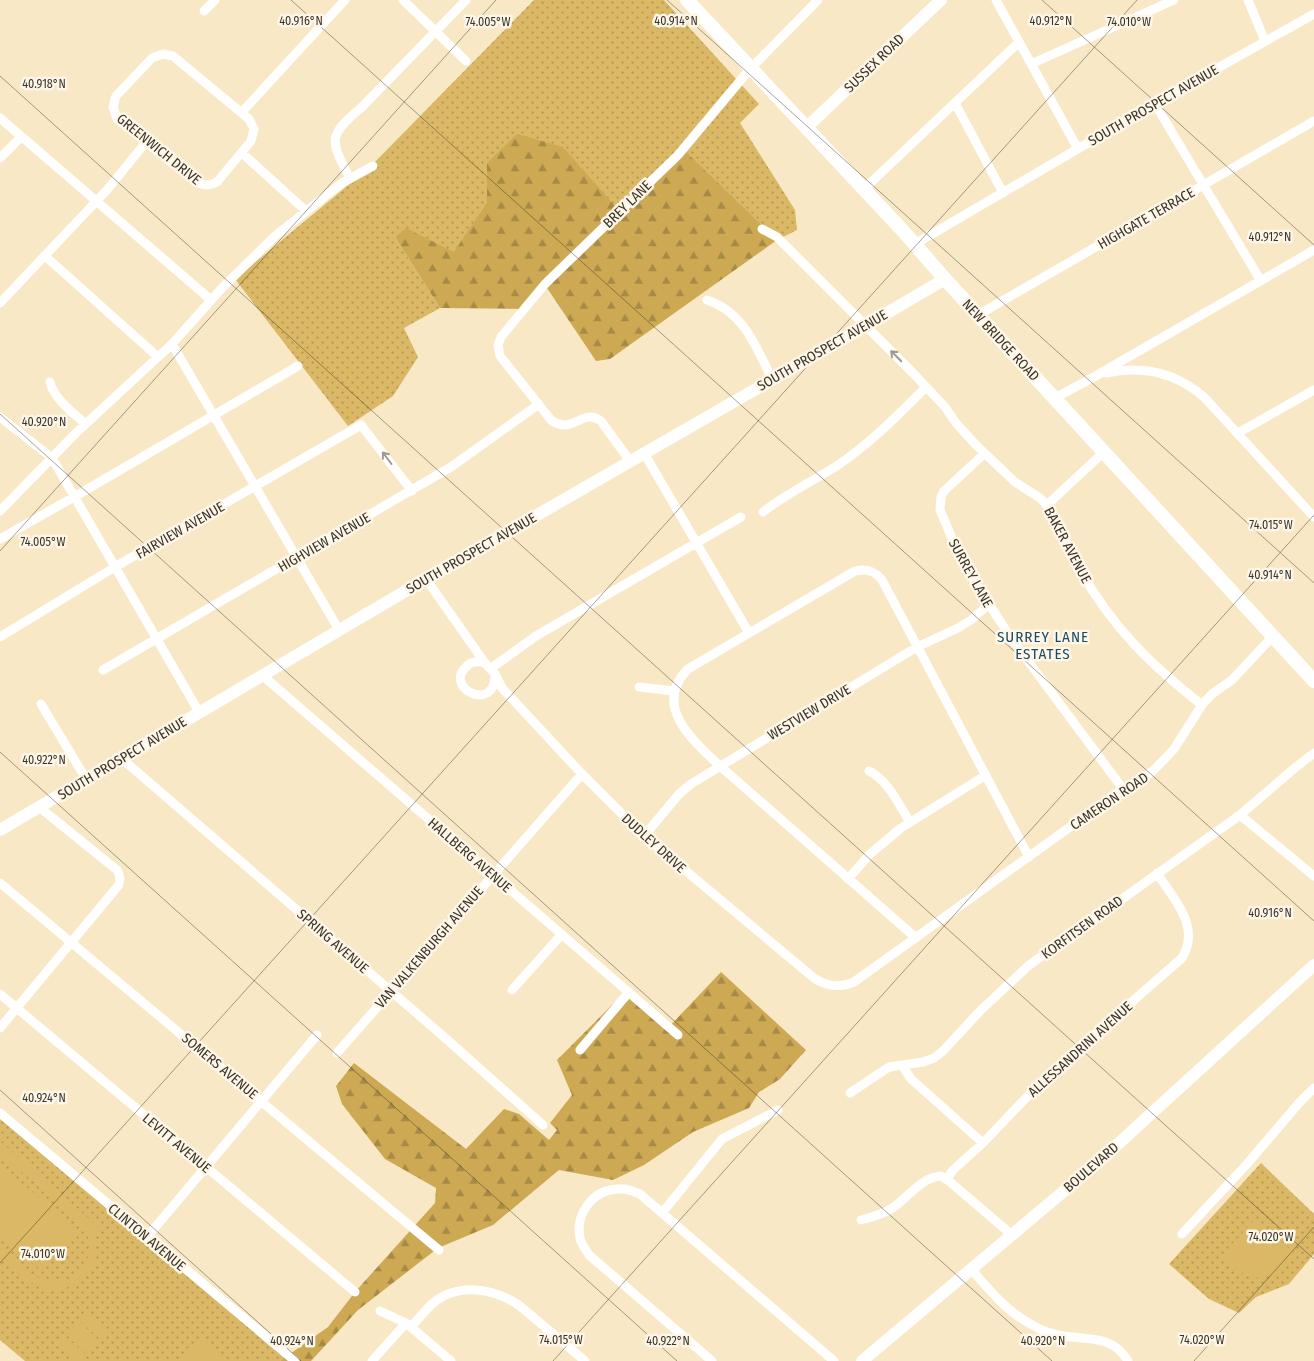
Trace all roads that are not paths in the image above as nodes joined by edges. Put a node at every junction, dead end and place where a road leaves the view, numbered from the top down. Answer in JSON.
{"nodes":[{"id":1,"x":215,"y":0,"type":"edge"},
{"id":2,"x":345,"y":0,"type":"edge"},
{"id":3,"x":403,"y":0,"type":"edge"},
{"id":4,"x":466,"y":0,"type":"edge"},
{"id":5,"x":818,"y":0,"type":"edge"},
{"id":6,"x":940,"y":0,"type":"edge"},
{"id":7,"x":996,"y":0,"type":"edge"},
{"id":8,"x":1174,"y":0,"type":"edge"},
{"id":9,"x":1248,"y":0,"type":"edge"},
{"id":10,"x":690,"y":1,"type":"edge"},
{"id":11,"x":204,"y":11,"type":"dead end"},
{"id":12,"x":1314,"y":14,"type":"edge"},
{"id":13,"x":435,"y":30,"type":"junction"},
{"id":14,"x":1265,"y":41,"type":"junction"},
{"id":15,"x":1019,"y":42,"type":"junction"},
{"id":16,"x":466,"y":61,"type":"dead end"},
{"id":17,"x":1032,"y":64,"type":"junction"},
{"id":18,"x":750,"y":68,"type":"junction"},
{"id":19,"x":955,"y":103,"type":"junction"},
{"id":20,"x":1155,"y":104,"type":"junction"},
{"id":21,"x":242,"y":112,"type":"junction"},
{"id":22,"x":0,"y":118,"type":"edge"},
{"id":23,"x":1314,"y":121,"type":"edge"},
{"id":24,"x":807,"y":127,"type":"junction"},
{"id":25,"x":21,"y":136,"type":"junction"},
{"id":26,"x":146,"y":142,"type":"junction"},
{"id":27,"x":1078,"y":148,"type":"junction"},
{"id":28,"x":242,"y":152,"type":"junction"},
{"id":29,"x":0,"y":158,"type":"edge"},
{"id":30,"x":373,"y":166,"type":"dead end"},
{"id":31,"x":350,"y":179,"type":"junction"},
{"id":32,"x":1203,"y":184,"type":"junction"},
{"id":33,"x":864,"y":189,"type":"junction"},
{"id":34,"x":1003,"y":193,"type":"junction"},
{"id":35,"x":97,"y":201,"type":"junction"},
{"id":36,"x":306,"y":211,"type":"junction"},
{"id":37,"x":762,"y":229,"type":"dead end"},
{"id":38,"x":915,"y":244,"type":"junction"},
{"id":39,"x":1314,"y":250,"type":"edge"},
{"id":40,"x":45,"y":256,"type":"junction"},
{"id":41,"x":945,"y":279,"type":"junction"},
{"id":42,"x":1261,"y":281,"type":"junction"},
{"id":43,"x":212,"y":300,"type":"junction"},
{"id":44,"x":707,"y":300,"type":"dead end"},
{"id":45,"x":0,"y":303,"type":"edge"},
{"id":46,"x":978,"y":315,"type":"junction"},
{"id":47,"x":866,"y":326,"type":"junction"},
{"id":48,"x":172,"y":344,"type":"junction"},
{"id":49,"x":158,"y":357,"type":"junction"},
{"id":50,"x":298,"y":366,"type":"dead end"},
{"id":51,"x":1092,"y":378,"type":"junction"},
{"id":52,"x":772,"y":379,"type":"junction"},
{"id":53,"x":50,"y":382,"type":"dead end"},
{"id":54,"x":926,"y":387,"type":"junction"},
{"id":55,"x":1314,"y":390,"type":"edge"},
{"id":56,"x":1055,"y":398,"type":"junction"},
{"id":57,"x":539,"y":404,"type":"junction"},
{"id":58,"x":214,"y":415,"type":"junction"},
{"id":59,"x":0,"y":417,"type":"edge"},
{"id":60,"x":86,"y":424,"type":"junction"},
{"id":61,"x":1238,"y":433,"type":"junction"},
{"id":62,"x":1104,"y":451,"type":"junction"},
{"id":63,"x":644,"y":453,"type":"junction"},
{"id":64,"x":984,"y":454,"type":"junction"},
{"id":65,"x":52,"y":458,"type":"junction"},
{"id":66,"x":630,"y":461,"type":"junction"},
{"id":67,"x":255,"y":486,"type":"junction"},
{"id":68,"x":412,"y":491,"type":"junction"},
{"id":69,"x":74,"y":497,"type":"junction"},
{"id":70,"x":1048,"y":504,"type":"junction"},
{"id":71,"x":0,"y":510,"type":"edge"},
{"id":72,"x":763,"y":512,"type":"dead end"},
{"id":73,"x":741,"y":516,"type":"dead end"},
{"id":74,"x":1314,"y":517,"type":"edge"},
{"id":75,"x":0,"y":539,"type":"edge"},
{"id":76,"x":696,"y":543,"type":"junction"},
{"id":77,"x":297,"y":557,"type":"junction"},
{"id":78,"x":115,"y":567,"type":"junction"},
{"id":79,"x":426,"y":579,"type":"junction"},
{"id":80,"x":988,"y":605,"type":"junction"},
{"id":81,"x":339,"y":630,"type":"junction"},
{"id":82,"x":749,"y":634,"type":"junction"},
{"id":83,"x":1273,"y":636,"type":"junction"},
{"id":84,"x":0,"y":637,"type":"edge"},
{"id":85,"x":157,"y":639,"type":"junction"},
{"id":86,"x":917,"y":647,"type":"junction"},
{"id":87,"x":490,"y":669,"type":"junction"},
{"id":88,"x":103,"y":670,"type":"dead end"},
{"id":89,"x":262,"y":675,"type":"junction"},
{"id":90,"x":1314,"y":681,"type":"edge"},
{"id":91,"x":639,"y":687,"type":"dead end"},
{"id":92,"x":674,"y":691,"type":"junction"},
{"id":93,"x":41,"y":704,"type":"dead end"},
{"id":94,"x":1202,"y":705,"type":"junction"},
{"id":95,"x":199,"y":712,"type":"junction"},
{"id":96,"x":1314,"y":753,"type":"edge"},
{"id":97,"x":121,"y":758,"type":"junction"},
{"id":98,"x":720,"y":766,"type":"junction"},
{"id":99,"x":869,"y":771,"type":"dead end"},
{"id":100,"x":582,"y":774,"type":"junction"},
{"id":101,"x":986,"y":775,"type":"junction"},
{"id":102,"x":86,"y":779,"type":"junction"},
{"id":103,"x":1123,"y":789,"type":"junction"},
{"id":104,"x":39,"y":807,"type":"junction"},
{"id":105,"x":1240,"y":815,"type":"junction"},
{"id":106,"x":910,"y":822,"type":"junction"},
{"id":107,"x":0,"y":830,"type":"edge"},
{"id":108,"x":644,"y":836,"type":"junction"},
{"id":109,"x":1029,"y":857,"type":"junction"},
{"id":110,"x":1157,"y":873,"type":"junction"},
{"id":111,"x":492,"y":874,"type":"junction"},
{"id":112,"x":1314,"y":876,"type":"edge"},
{"id":113,"x":848,"y":879,"type":"junction"},
{"id":114,"x":0,"y":883,"type":"edge"},
{"id":115,"x":562,"y":934,"type":"junction"},
{"id":116,"x":916,"y":938,"type":"junction"},
{"id":117,"x":72,"y":942,"type":"junction"},
{"id":118,"x":1314,"y":965,"type":"edge"},
{"id":119,"x":836,"y":986,"type":"joint"},
{"id":120,"x":512,"y":990,"type":"dead end"},
{"id":121,"x":391,"y":991,"type":"junction"},
{"id":122,"x":629,"y":992,"type":"junction"},
{"id":123,"x":0,"y":994,"type":"edge"},
{"id":124,"x":16,"y":1008,"type":"junction"},
{"id":125,"x":0,"y":1028,"type":"edge"},
{"id":126,"x":317,"y":1035,"type":"dead end"},
{"id":127,"x":678,"y":1035,"type":"dead end"},
{"id":128,"x":580,"y":1050,"type":"dead end"},
{"id":129,"x":337,"y":1052,"type":"dead end"},
{"id":130,"x":903,"y":1065,"type":"junction"},
{"id":131,"x":1314,"y":1088,"type":"edge"},
{"id":132,"x":850,"y":1093,"type":"dead end"},
{"id":133,"x":261,"y":1101,"type":"junction"},
{"id":134,"x":778,"y":1110,"type":"dead end"},
{"id":135,"x":0,"y":1113,"type":"edge"},
{"id":136,"x":542,"y":1125,"type":"dead end"},
{"id":137,"x":983,"y":1143,"type":"junction"},
{"id":138,"x":206,"y":1167,"type":"junction"},
{"id":139,"x":947,"y":1179,"type":"junction"},
{"id":140,"x":662,"y":1213,"type":"junction"},
{"id":141,"x":861,"y":1220,"type":"dead end"},
{"id":142,"x":1182,"y":1234,"type":"dead end"},
{"id":143,"x":1012,"y":1235,"type":"junction"},
{"id":144,"x":147,"y":1237,"type":"junction"},
{"id":145,"x":440,"y":1250,"type":"dead end"},
{"id":146,"x":971,"y":1269,"type":"junction"},
{"id":147,"x":355,"y":1292,"type":"dead end"},
{"id":148,"x":380,"y":1311,"type":"dead end"},
{"id":149,"x":408,"y":1325,"type":"junction"},
{"id":150,"x":295,"y":1361,"type":"edge"},
{"id":151,"x":372,"y":1361,"type":"edge"},
{"id":152,"x":451,"y":1361,"type":"edge"},
{"id":153,"x":585,"y":1361,"type":"edge"},
{"id":154,"x":712,"y":1361,"type":"edge"},
{"id":155,"x":834,"y":1361,"type":"edge"},
{"id":156,"x":862,"y":1361,"type":"edge"},
{"id":157,"x":1128,"y":1361,"type":"edge"}],
"edges":[{"from":1,"to":11,"type":"street"},
{"from":2,"to":21,"type":"street"},
{"from":3,"to":13,"type":"street"},
{"from":4,"to":13,"type":"street"},
{"from":5,"to":18,"type":"street","name":"BREY LANE"},
{"from":6,"to":24,"type":"street","name":"SUSSEX ROAD"},
{"from":7,"to":15,"type":"street"},
{"from":8,"to":17,"type":"street"},
{"from":9,"to":14,"type":"street"},
{"from":10,"to":18,"type":"main road","name":"NEW BRIDGE ROAD"},
{"from":12,"to":14,"type":"street","name":"SOUTH PROSPECT AVENUE"},
{"from":13,"to":16,"type":"street"},
{"from":13,"to":31,"type":"street"},
{"from":14,"to":20,"type":"street","name":"SOUTH PROSPECT AVENUE"},
{"from":15,"to":17,"type":"street"},
{"from":15,"to":19,"type":"street"},
{"from":17,"to":27,"type":"street"},
{"from":18,"to":24,"type":"main road","name":"NEW BRIDGE ROAD"},
{"from":18,"to":57,"type":"street","name":"BREY LANE"},
{"from":19,"to":33,"type":"street"},
{"from":19,"to":34,"type":"street"},
{"from":20,"to":27,"type":"street","name":"SOUTH PROSPECT AVENUE"},
{"from":20,"to":32,"type":"street"},
{"from":21,"to":26,"type":"street","name":"GREENWICH DRIVE"},
{"from":21,"to":28,"type":"street","name":"GREENWICH DRIVE"},
{"from":22,"to":25,"type":"street"},
{"from":23,"to":32,"type":"street","name":"HIGHGATE TERRACE"},
{"from":24,"to":33,"type":"main road","name":"NEW BRIDGE ROAD"},
{"from":25,"to":29,"type":"street"},
{"from":25,"to":35,"type":"street"},
{"from":26,"to":28,"type":"street","name":"GREENWICH DRIVE"},
{"from":26,"to":35,"type":"street"},
{"from":27,"to":34,"type":"street","name":"SOUTH PROSPECT AVENUE"},
{"from":28,"to":36,"type":"street"},
{"from":30,"to":31,"type":"street"},
{"from":31,"to":36,"type":"street"},
{"from":32,"to":42,"type":"street"},
{"from":32,"to":46,"type":"street","name":"HIGHGATE TERRACE"},
{"from":33,"to":38,"type":"main road","name":"NEW BRIDGE ROAD"},
{"from":34,"to":38,"type":"street","name":"SOUTH PROSPECT AVENUE"},
{"from":35,"to":40,"type":"street"},
{"from":35,"to":43,"type":"street"},
{"from":36,"to":43,"type":"street"},
{"from":37,"to":47,"type":"street","name":"BAKER AVENUE"},
{"from":38,"to":41,"type":"main road","name":"NEW BRIDGE ROAD"},
{"from":39,"to":42,"type":"street"},
{"from":40,"to":45,"type":"street"},
{"from":40,"to":49,"type":"street"},
{"from":41,"to":46,"type":"main road","name":"NEW BRIDGE ROAD"},
{"from":41,"to":47,"type":"street","name":"SOUTH PROSPECT AVENUE"},
{"from":42,"to":51,"type":"street"},
{"from":43,"to":48,"type":"street"},
{"from":44,"to":52,"type":"street"},
{"from":46,"to":56,"type":"main road","name":"NEW BRIDGE ROAD"},
{"from":47,"to":52,"type":"street","name":"SOUTH PROSPECT AVENUE"},
{"from":54,"to":47,"type":"street","name":"BAKER AVENUE","one_way":true},
{"from":48,"to":49,"type":"street"},
{"from":48,"to":58,"type":"street"},
{"from":49,"to":60,"type":"street"},
{"from":50,"to":58,"type":"street"},
{"from":51,"to":56,"type":"street"},
{"from":51,"to":61,"type":"street"},
{"from":52,"to":63,"type":"street","name":"SOUTH PROSPECT AVENUE"},
{"from":53,"to":60,"type":"street"},
{"from":54,"to":64,"type":"street","name":"BAKER AVENUE"},
{"from":54,"to":72,"type":"street"},
{"from":55,"to":61,"type":"street"},
{"from":56,"to":62,"type":"main road","name":"NEW BRIDGE ROAD"},
{"from":57,"to":66,"type":"street"},
{"from":57,"to":68,"type":"street","name":"HIGHVIEW AVENUE"},
{"from":58,"to":67,"type":"street"},
{"from":58,"to":69,"type":"street"},
{"from":59,"to":65,"type":"street"},
{"from":60,"to":65,"type":"street"},
{"from":61,"to":74,"type":"street"},
{"from":62,"to":70,"type":"street"},
{"from":62,"to":83,"type":"main road","name":"NEW BRIDGE ROAD"},
{"from":63,"to":66,"type":"street","name":"SOUTH PROSPECT AVENUE"},
{"from":63,"to":76,"type":"street"},
{"from":64,"to":70,"type":"street","name":"BAKER AVENUE"},
{"from":64,"to":80,"type":"street","name":"SURREY LANE"},
{"from":65,"to":69,"type":"street"},
{"from":65,"to":71,"type":"street"},
{"from":66,"to":79,"type":"street","name":"SOUTH PROSPECT AVENUE"},
{"from":68,"to":67,"type":"street","name":"FAIRVIEW AVENUE","one_way":true},
{"from":67,"to":77,"type":"street"},
{"from":67,"to":78,"type":"street","name":"FAIRVIEW AVENUE"},
{"from":68,"to":77,"type":"street","name":"HIGHVIEW AVENUE"},
{"from":69,"to":75,"type":"street"},
{"from":69,"to":78,"type":"street"},
{"from":70,"to":94,"type":"street","name":"BAKER AVENUE"},
{"from":73,"to":76,"type":"street"},
{"from":76,"to":82,"type":"street"},
{"from":76,"to":87,"type":"street"},
{"from":77,"to":81,"type":"street"},
{"from":77,"to":85,"type":"street","name":"HIGHVIEW AVENUE"},
{"from":78,"to":84,"type":"street","name":"FAIRVIEW AVENUE"},
{"from":78,"to":85,"type":"street"},
{"from":79,"to":81,"type":"street","name":"SOUTH PROSPECT AVENUE"},
{"from":79,"to":87,"type":"street","name":"DUDLEY DRIVE"},
{"from":80,"to":86,"type":"street","name":"WESTVIEW DRIVE"},
{"from":80,"to":103,"type":"street","name":"SURREY LANE"},
{"from":81,"to":89,"type":"street","name":"SOUTH PROSPECT AVENUE"},
{"from":82,"to":86,"type":"street"},
{"from":82,"to":92,"type":"street"},
{"from":83,"to":90,"type":"main road","name":"NEW BRIDGE ROAD"},
{"from":83,"to":94,"type":"street","name":"CAMERON ROAD"},
{"from":85,"to":88,"type":"street","name":"HIGHVIEW AVENUE"},
{"from":85,"to":95,"type":"street"},
{"from":86,"to":98,"type":"street","name":"WESTVIEW DRIVE"},
{"from":86,"to":101,"type":"street"},
{"from":87,"to":100,"type":"street","name":"DUDLEY DRIVE"},
{"from":89,"to":95,"type":"street","name":"SOUTH PROSPECT AVENUE"},
{"from":89,"to":111,"type":"street","name":"HALLBERG AVENUE"},
{"from":91,"to":92,"type":"street"},
{"from":92,"to":98,"type":"street"},
{"from":93,"to":102,"type":"street"},
{"from":94,"to":103,"type":"street","name":"CAMERON ROAD"},
{"from":95,"to":97,"type":"street","name":"SOUTH PROSPECT AVENUE"},
{"from":96,"to":105,"type":"street","name":"KORFITSEN ROAD"},
{"from":97,"to":102,"type":"street","name":"SOUTH PROSPECT AVENUE"},
{"from":97,"to":121,"type":"street","name":"SPRING AVENUE"},
{"from":98,"to":108,"type":"street","name":"WESTVIEW DRIVE"},
{"from":98,"to":113,"type":"street"},
{"from":99,"to":106,"type":"street"},
{"from":100,"to":108,"type":"street","name":"DUDLEY DRIVE"},
{"from":100,"to":111,"type":"street","name":"VAN VALKENBURGH AVENUE"},
{"from":101,"to":106,"type":"street"},
{"from":101,"to":109,"type":"street"},
{"from":102,"to":104,"type":"street","name":"SOUTH PROSPECT AVENUE"},
{"from":103,"to":109,"type":"street","name":"CAMERON ROAD"},
{"from":104,"to":107,"type":"street","name":"SOUTH PROSPECT AVENUE"},
{"from":104,"to":117,"type":"street"},
{"from":105,"to":110,"type":"street","name":"KORFITSEN ROAD"},
{"from":105,"to":112,"type":"street"},
{"from":106,"to":113,"type":"street"},
{"from":108,"to":119,"type":"street","name":"DUDLEY DRIVE"},
{"from":109,"to":116,"type":"street","name":"CAMERON ROAD"},
{"from":110,"to":130,"type":"street","name":"KORFITSEN ROAD"},
{"from":110,"to":137,"type":"street","name":"ALLESSANDRINI AVENUE"},
{"from":111,"to":115,"type":"street","name":"HALLBERG AVENUE"},
{"from":111,"to":121,"type":"street","name":"VAN VALKENBURGH AVENUE"},
{"from":113,"to":116,"type":"street"},
{"from":114,"to":117,"type":"street","name":"SOMERS AVENUE"},
{"from":115,"to":120,"type":"street"},
{"from":115,"to":122,"type":"street","name":"HALLBERG AVENUE"},
{"from":116,"to":119,"type":"street","name":"CAMERON ROAD"},
{"from":117,"to":124,"type":"street"},
{"from":117,"to":133,"type":"street","name":"SOMERS AVENUE"},
{"from":118,"to":143,"type":"street","name":"BOULEVARD"},
{"from":121,"to":129,"type":"street","name":"VAN VALKENBURGH AVENUE"},
{"from":121,"to":136,"type":"street","name":"SPRING AVENUE"},
{"from":122,"to":127,"type":"street","name":"HALLBERG AVENUE"},
{"from":122,"to":128,"type":"street"},
{"from":123,"to":124,"type":"street","name":"LEVITT AVENUE"},
{"from":124,"to":125,"type":"street"},
{"from":124,"to":138,"type":"street","name":"LEVITT AVENUE"},
{"from":126,"to":133,"type":"street"},
{"from":130,"to":132,"type":"street","name":"KORFITSEN ROAD"},
{"from":130,"to":137,"type":"street"},
{"from":131,"to":142,"type":"street"},
{"from":133,"to":138,"type":"street"},
{"from":133,"to":145,"type":"street","name":"SOMERS AVENUE"},
{"from":134,"to":140,"type":"street"},
{"from":135,"to":144,"type":"street","name":"CLINTON AVENUE"},
{"from":137,"to":139,"type":"street","name":"ALLESSANDRINI AVENUE"},
{"from":138,"to":144,"type":"street"},
{"from":138,"to":147,"type":"street","name":"LEVITT AVENUE"},
{"from":139,"to":141,"type":"street"},
{"from":139,"to":143,"type":"street"},
{"from":140,"to":154,"type":"street"},
{"from":140,"to":155,"type":"street"},
{"from":143,"to":146,"type":"street","name":"BOULEVARD"},
{"from":144,"to":150,"type":"street","name":"CLINTON AVENUE"},
{"from":146,"to":156,"type":"street","name":"BOULEVARD"},
{"from":146,"to":157,"type":"street"},
{"from":148,"to":149,"type":"street"},
{"from":149,"to":151,"type":"street"},
{"from":149,"to":152,"type":"street"},
{"from":149,"to":153,"type":"street"}]}
